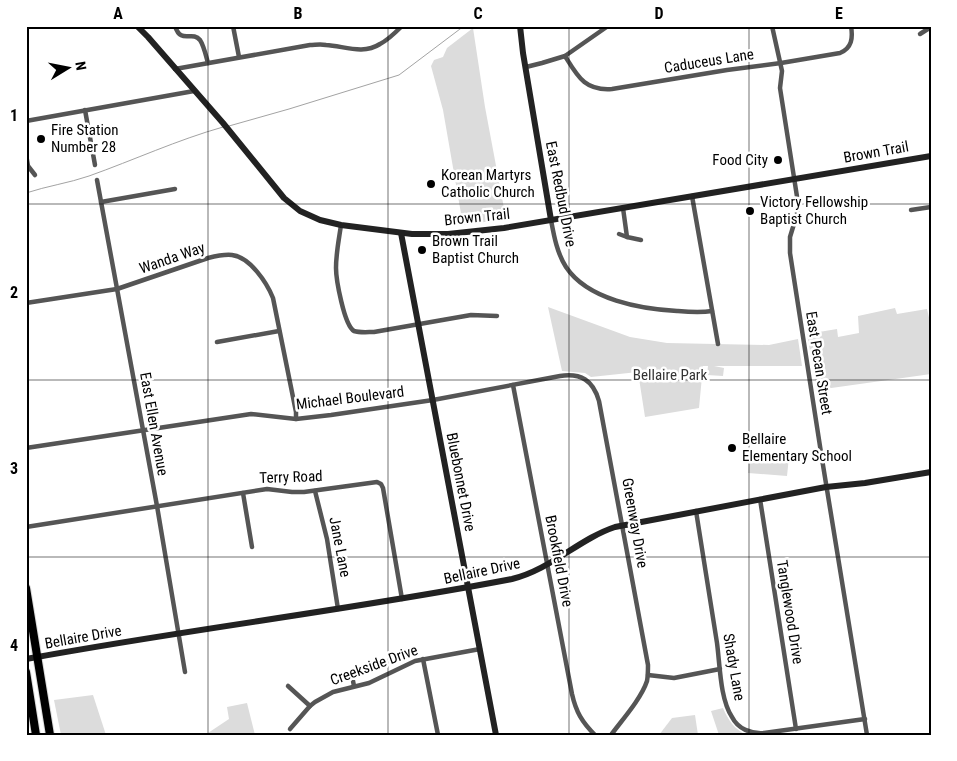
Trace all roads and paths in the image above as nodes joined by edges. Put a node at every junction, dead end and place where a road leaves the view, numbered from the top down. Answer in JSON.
{"nodes":[{"id":1,"x":137,"y":26,"type":"edge"},
{"id":2,"x":175,"y":26,"type":"edge"},
{"id":3,"x":233,"y":26,"type":"edge"},
{"id":4,"x":402,"y":26,"type":"edge"},
{"id":5,"x":520,"y":26,"type":"edge"},
{"id":6,"x":608,"y":26,"type":"edge"},
{"id":7,"x":772,"y":26,"type":"edge"},
{"id":8,"x":851,"y":26,"type":"edge"},
{"id":9,"x":931,"y":27,"type":"edge"},
{"id":10,"x":920,"y":34,"type":"dead end"},
{"id":11,"x":565,"y":56,"type":"junction"},
{"id":12,"x":239,"y":57,"type":"junction"},
{"id":13,"x":208,"y":63,"type":"junction"},
{"id":14,"x":781,"y":63,"type":"junction"},
{"id":15,"x":526,"y":67,"type":"junction"},
{"id":16,"x":175,"y":69,"type":"junction"},
{"id":17,"x":192,"y":88,"type":"junction"},
{"id":18,"x":85,"y":110,"type":"junction"},
{"id":19,"x":26,"y":121,"type":"edge"},
{"id":20,"x":26,"y":154,"type":"edge"},
{"id":21,"x":931,"y":156,"type":"edge"},
{"id":22,"x":95,"y":165,"type":"dead end"},
{"id":23,"x":35,"y":175,"type":"dead end"},
{"id":24,"x":794,"y":179,"type":"junction"},
{"id":25,"x":97,"y":180,"type":"dead end"},
{"id":26,"x":175,"y":189,"type":"dead end"},
{"id":27,"x":692,"y":196,"type":"junction"},
{"id":28,"x":102,"y":202,"type":"junction"},
{"id":29,"x":931,"y":207,"type":"edge"},
{"id":30,"x":623,"y":208,"type":"junction"},
{"id":31,"x":911,"y":210,"type":"dead end"},
{"id":32,"x":551,"y":220,"type":"junction"},
{"id":33,"x":341,"y":225,"type":"junction"},
{"id":34,"x":401,"y":233,"type":"junction"},
{"id":35,"x":619,"y":234,"type":"dead end"},
{"id":36,"x":627,"y":237,"type":"junction"},
{"id":37,"x":641,"y":240,"type":"dead end"},
{"id":38,"x":117,"y":289,"type":"junction"},
{"id":39,"x":26,"y":303,"type":"edge"},
{"id":40,"x":712,"y":311,"type":"junction"},
{"id":41,"x":498,"y":316,"type":"dead end"},
{"id":42,"x":418,"y":324,"type":"junction"},
{"id":43,"x":280,"y":331,"type":"junction"},
{"id":44,"x":217,"y":342,"type":"dead end"},
{"id":45,"x":718,"y":344,"type":"dead end"},
{"id":46,"x":585,"y":380,"type":"joint"},
{"id":47,"x":513,"y":385,"type":"junction"},
{"id":48,"x":433,"y":400,"type":"junction"},
{"id":49,"x":296,"y":419,"type":"junction"},
{"id":50,"x":143,"y":430,"type":"junction"},
{"id":51,"x":26,"y":448,"type":"edge"},
{"id":52,"x":931,"y":472,"type":"edge"},
{"id":53,"x":826,"y":487,"type":"junction"},
{"id":54,"x":315,"y":490,"type":"junction"},
{"id":55,"x":243,"y":493,"type":"junction"},
{"id":56,"x":760,"y":499,"type":"junction"},
{"id":57,"x":157,"y":506,"type":"junction"},
{"id":58,"x":696,"y":512,"type":"junction"},
{"id":59,"x":622,"y":525,"type":"junction"},
{"id":60,"x":26,"y":527,"type":"edge"},
{"id":61,"x":252,"y":547,"type":"dead end"},
{"id":62,"x":547,"y":564,"type":"junction"},
{"id":63,"x":26,"y":588,"type":"edge"},
{"id":64,"x":468,"y":588,"type":"junction"},
{"id":65,"x":402,"y":599,"type":"junction"},
{"id":66,"x":338,"y":610,"type":"junction"},
{"id":67,"x":179,"y":634,"type":"junction"},
{"id":68,"x":480,"y":649,"type":"junction"},
{"id":69,"x":38,"y":657,"type":"junction"},
{"id":70,"x":26,"y":659,"type":"edge"},
{"id":71,"x":423,"y":659,"type":"junction"},
{"id":72,"x":720,"y":669,"type":"junction"},
{"id":73,"x":26,"y":672,"type":"edge"},
{"id":74,"x":185,"y":672,"type":"dead end"},
{"id":75,"x":648,"y":675,"type":"junction"},
{"id":76,"x":352,"y":676,"type":"dead end"},
{"id":77,"x":288,"y":686,"type":"dead end"},
{"id":78,"x":354,"y":686,"type":"junction"},
{"id":79,"x":310,"y":706,"type":"junction"},
{"id":80,"x":864,"y":719,"type":"junction"},
{"id":81,"x":290,"y":729,"type":"dead end"},
{"id":82,"x":796,"y":729,"type":"junction"},
{"id":83,"x":36,"y":735,"type":"edge"},
{"id":84,"x":50,"y":735,"type":"edge"},
{"id":85,"x":438,"y":735,"type":"edge"},
{"id":86,"x":496,"y":735,"type":"edge"},
{"id":87,"x":595,"y":735,"type":"edge"},
{"id":88,"x":611,"y":735,"type":"edge"},
{"id":89,"x":867,"y":735,"type":"edge"}],
"edges":[{"from":1,"to":16,"type":"street","name":"Brown Trail"},
{"from":2,"to":13,"type":"street"},
{"from":3,"to":12,"type":"street"},
{"from":4,"to":12,"type":"street"},
{"from":5,"to":15,"type":"street","name":"East Redbud Drive"},
{"from":6,"to":11,"type":"street"},
{"from":7,"to":14,"type":"street","name":"East Pecan Street"},
{"from":8,"to":14,"type":"street","name":"Caduceus Lane"},
{"from":9,"to":10,"type":"street"},
{"from":11,"to":14,"type":"street","name":"Caduceus Lane"},
{"from":11,"to":15,"type":"street"},
{"from":12,"to":13,"type":"street"},
{"from":13,"to":16,"type":"street"},
{"from":14,"to":24,"type":"street","name":"East Pecan Street"},
{"from":15,"to":32,"type":"street","name":"East Redbud Drive"},
{"from":16,"to":17,"type":"street","name":"Brown Trail"},
{"from":17,"to":18,"type":"street"},
{"from":17,"to":33,"type":"street","name":"Brown Trail"},
{"from":18,"to":19,"type":"street"},
{"from":18,"to":22,"type":"street"},
{"from":20,"to":23,"type":"street"},
{"from":21,"to":24,"type":"street","name":"Brown Trail"},
{"from":24,"to":27,"type":"street","name":"Brown Trail"},
{"from":24,"to":53,"type":"street","name":"East Pecan Street"},
{"from":25,"to":28,"type":"street","name":"East Ellen Avenue"},
{"from":26,"to":28,"type":"street"},
{"from":27,"to":30,"type":"street","name":"Brown Trail"},
{"from":27,"to":40,"type":"street"},
{"from":28,"to":38,"type":"street","name":"East Ellen Avenue"},
{"from":29,"to":31,"type":"street"},
{"from":30,"to":32,"type":"street","name":"Brown Trail"},
{"from":30,"to":36,"type":"street"},
{"from":32,"to":34,"type":"street","name":"Brown Trail"},
{"from":32,"to":40,"type":"street","name":"East Redbud Drive"},
{"from":33,"to":34,"type":"street","name":"Brown Trail"},
{"from":33,"to":42,"type":"street"},
{"from":34,"to":42,"type":"street","name":"Bluebonnet Drive"},
{"from":35,"to":36,"type":"street"},
{"from":36,"to":37,"type":"street"},
{"from":38,"to":39,"type":"street","name":"Wanda Way"},
{"from":38,"to":43,"type":"street","name":"Wanda Way"},
{"from":38,"to":50,"type":"street","name":"East Ellen Avenue"},
{"from":40,"to":45,"type":"street"},
{"from":41,"to":42,"type":"street"},
{"from":42,"to":48,"type":"street","name":"Bluebonnet Drive"},
{"from":43,"to":44,"type":"street"},
{"from":43,"to":49,"type":"street","name":"Wanda Way"},
{"from":46,"to":47,"type":"street","name":"Michael Boulevard"},
{"from":46,"to":59,"type":"street","name":"Greenway Drive"},
{"from":47,"to":48,"type":"street","name":"Michael Boulevard"},
{"from":47,"to":62,"type":"street","name":"Brookfield Drive"},
{"from":48,"to":49,"type":"street","name":"Michael Boulevard"},
{"from":48,"to":64,"type":"street","name":"Bluebonnet Drive"},
{"from":49,"to":50,"type":"street","name":"Michael Boulevard"},
{"from":50,"to":51,"type":"street","name":"Michael Boulevard"},
{"from":50,"to":57,"type":"street","name":"East Ellen Avenue"},
{"from":52,"to":53,"type":"street","name":"Bellaire Drive"},
{"from":53,"to":56,"type":"street","name":"Bellaire Drive"},
{"from":53,"to":80,"type":"street","name":"East Pecan Street"},
{"from":54,"to":55,"type":"street","name":"Terry Road"},
{"from":54,"to":65,"type":"street","name":"Terry Road"},
{"from":54,"to":66,"type":"street","name":"Jane Lane"},
{"from":55,"to":57,"type":"street","name":"Terry Road"},
{"from":55,"to":61,"type":"street"},
{"from":56,"to":58,"type":"street","name":"Bellaire Drive"},
{"from":56,"to":82,"type":"street","name":"Tanglewood Drive"},
{"from":57,"to":60,"type":"street","name":"Terry Road"},
{"from":57,"to":67,"type":"street","name":"East Ellen Avenue"},
{"from":58,"to":59,"type":"street","name":"Bellaire Drive"},
{"from":58,"to":72,"type":"street","name":"Shady Lane"},
{"from":59,"to":62,"type":"street","name":"Bellaire Drive"},
{"from":59,"to":75,"type":"street","name":"Greenway Drive"},
{"from":62,"to":64,"type":"street","name":"Bellaire Drive"},
{"from":62,"to":87,"type":"street","name":"Brookfield Drive"},
{"from":63,"to":69,"type":"main road"},
{"from":64,"to":65,"type":"street","name":"Bellaire Drive"},
{"from":64,"to":68,"type":"street","name":"Bluebonnet Drive"},
{"from":65,"to":66,"type":"street","name":"Bellaire Drive"},
{"from":66,"to":67,"type":"street","name":"Bellaire Drive"},
{"from":67,"to":69,"type":"street","name":"Bellaire Drive"},
{"from":67,"to":74,"type":"street","name":"East Ellen Avenue"},
{"from":68,"to":71,"type":"street","name":"Creekside Drive"},
{"from":68,"to":86,"type":"street","name":"Bluebonnet Drive"},
{"from":69,"to":70,"type":"street","name":"Bellaire Drive"},
{"from":69,"to":84,"type":"main road"},
{"from":71,"to":78,"type":"street","name":"Creekside Drive"},
{"from":71,"to":85,"type":"street"},
{"from":72,"to":75,"type":"street"},
{"from":72,"to":82,"type":"street","name":"Shady Lane"},
{"from":73,"to":83,"type":"main road"},
{"from":75,"to":88,"type":"street"},
{"from":76,"to":78,"type":"street"},
{"from":77,"to":79,"type":"street"},
{"from":78,"to":79,"type":"street","name":"Creekside Drive"},
{"from":79,"to":81,"type":"street","name":"Creekside Drive"},
{"from":80,"to":82,"type":"street","name":"Shady Lane"},
{"from":80,"to":89,"type":"street","name":"East Pecan Street"}]}
